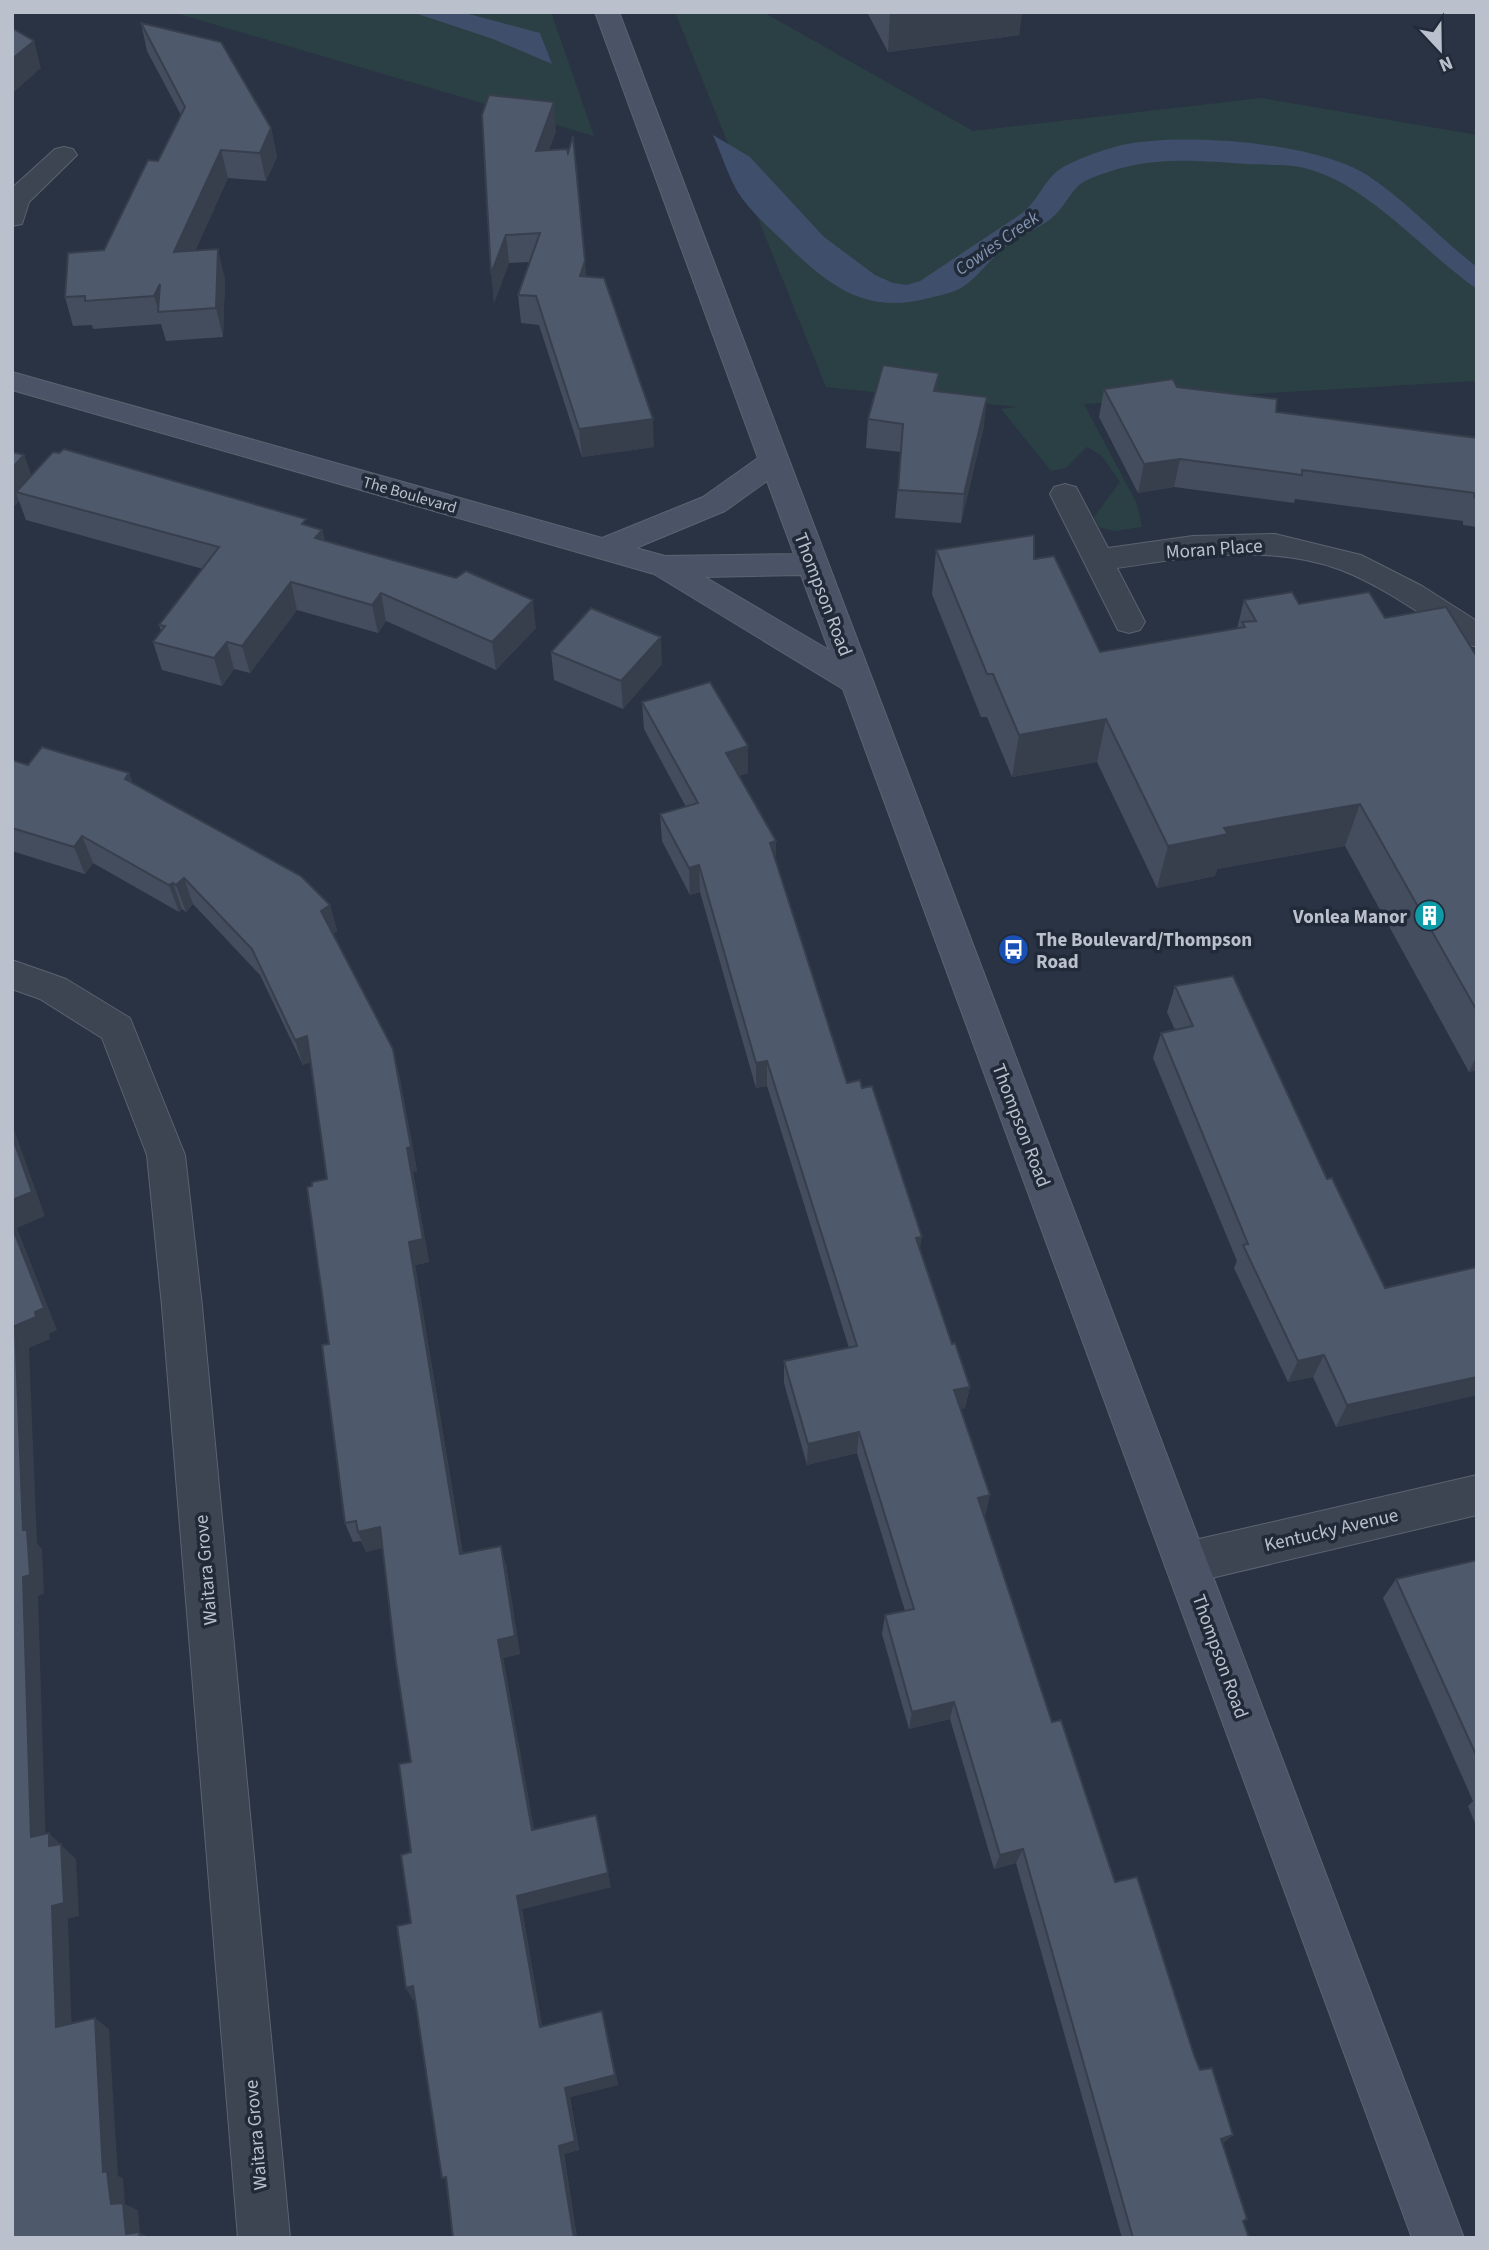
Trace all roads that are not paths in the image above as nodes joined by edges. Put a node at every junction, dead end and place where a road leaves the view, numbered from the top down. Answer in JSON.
{"nodes":[{"id":1,"x":607,"y":12,"type":"edge"},
{"id":2,"x":64,"y":155,"type":"dead end"},
{"id":3,"x":12,"y":218,"type":"edge"},
{"id":4,"x":12,"y":381,"type":"edge"},
{"id":5,"x":774,"y":461,"type":"junction"},
{"id":6,"x":1065,"y":494,"type":"dead end"},
{"id":7,"x":605,"y":549,"type":"junction"},
{"id":8,"x":1098,"y":560,"type":"junction"},
{"id":9,"x":813,"y":564,"type":"junction"},
{"id":10,"x":665,"y":567,"type":"junction"},
{"id":11,"x":1129,"y":622,"type":"dead end"},
{"id":12,"x":1477,"y":636,"type":"edge"},
{"id":13,"x":857,"y":682,"type":"junction"},
{"id":14,"x":12,"y":974,"type":"edge"},
{"id":15,"x":1477,"y":1495,"type":"edge"},
{"id":16,"x":1186,"y":1563,"type":"junction"},
{"id":17,"x":264,"y":2238,"type":"edge"},
{"id":18,"x":1438,"y":2238,"type":"edge"}],
"edges":[{"from":1,"to":5,"type":"main road","name":"Thompson Road"},
{"from":2,"to":3,"type":"street"},
{"from":4,"to":7,"type":"main road","name":"The Boulevard"},
{"from":5,"to":7,"type":"main road"},
{"from":5,"to":9,"type":"main road","name":"Thompson Road"},
{"from":6,"to":8,"type":"street"},
{"from":7,"to":10,"type":"main road","name":"The Boulevard"},
{"from":8,"to":11,"type":"street"},
{"from":8,"to":12,"type":"street","name":"Moran Place"},
{"from":9,"to":10,"type":"main road","name":"The Boulevard"},
{"from":9,"to":13,"type":"main road","name":"Thompson Road"},
{"from":10,"to":13,"type":"main road"},
{"from":13,"to":16,"type":"main road","name":"Thompson Road"},
{"from":14,"to":17,"type":"street","name":"Waitara Grove"},
{"from":15,"to":16,"type":"street","name":"Kentucky Avenue"},
{"from":16,"to":18,"type":"main road","name":"Thompson Road"}]}
